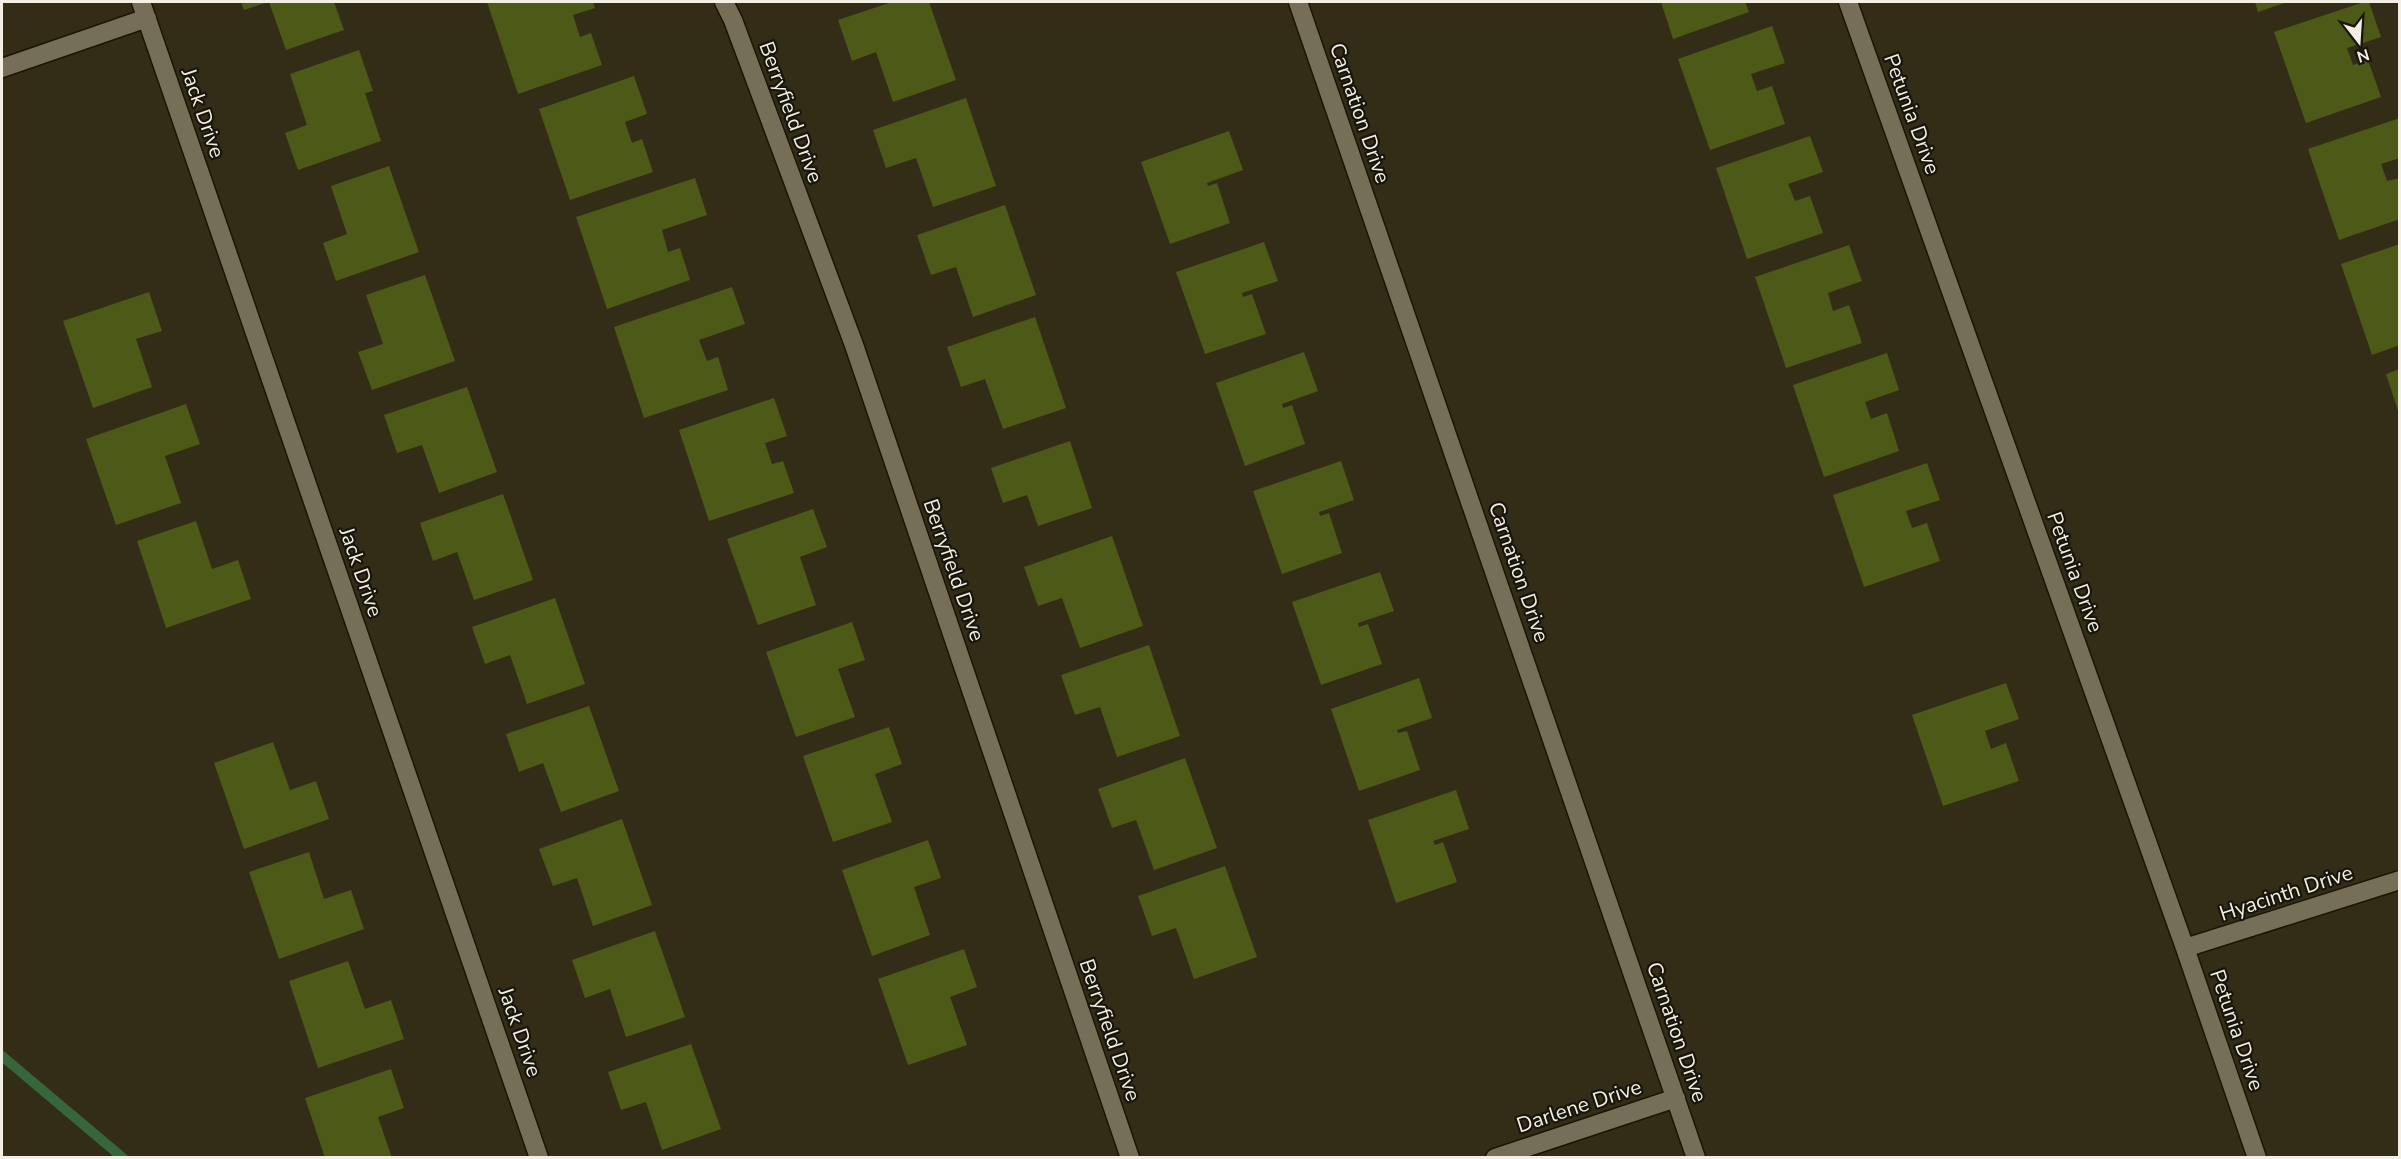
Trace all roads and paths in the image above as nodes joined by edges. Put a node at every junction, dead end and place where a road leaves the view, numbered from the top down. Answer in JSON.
{"nodes":[{"id":1,"x":724,"y":2,"type":"edge"},
{"id":2,"x":1298,"y":2,"type":"edge"},
{"id":3,"x":1848,"y":2,"type":"edge"},
{"id":4,"x":144,"y":10,"type":"edge"},
{"id":5,"x":2,"y":68,"type":"edge"},
{"id":6,"x":2400,"y":880,"type":"edge"},
{"id":7,"x":2186,"y":948,"type":"junction"},
{"id":8,"x":1676,"y":1098,"type":"junction"},
{"id":9,"x":539,"y":1158,"type":"edge"},
{"id":10,"x":1130,"y":1158,"type":"edge"},
{"id":11,"x":1496,"y":1158,"type":"edge"},
{"id":12,"x":1696,"y":1158,"type":"edge"},
{"id":13,"x":2258,"y":1158,"type":"edge"}],
"edges":[{"from":1,"to":10,"type":"street","name":"Berryfield Drive"},
{"from":2,"to":8,"type":"street","name":"Carnation Drive"},
{"from":3,"to":7,"type":"street","name":"Petunia Drive"},
{"from":4,"to":5,"type":"street"},
{"from":4,"to":9,"type":"street","name":"Jack Drive"},
{"from":6,"to":7,"type":"street","name":"Hyacinth Drive"},
{"from":7,"to":13,"type":"street","name":"Petunia Drive"},
{"from":8,"to":11,"type":"street","name":"Darlene Drive"},
{"from":8,"to":12,"type":"street","name":"Carnation Drive"}]}
